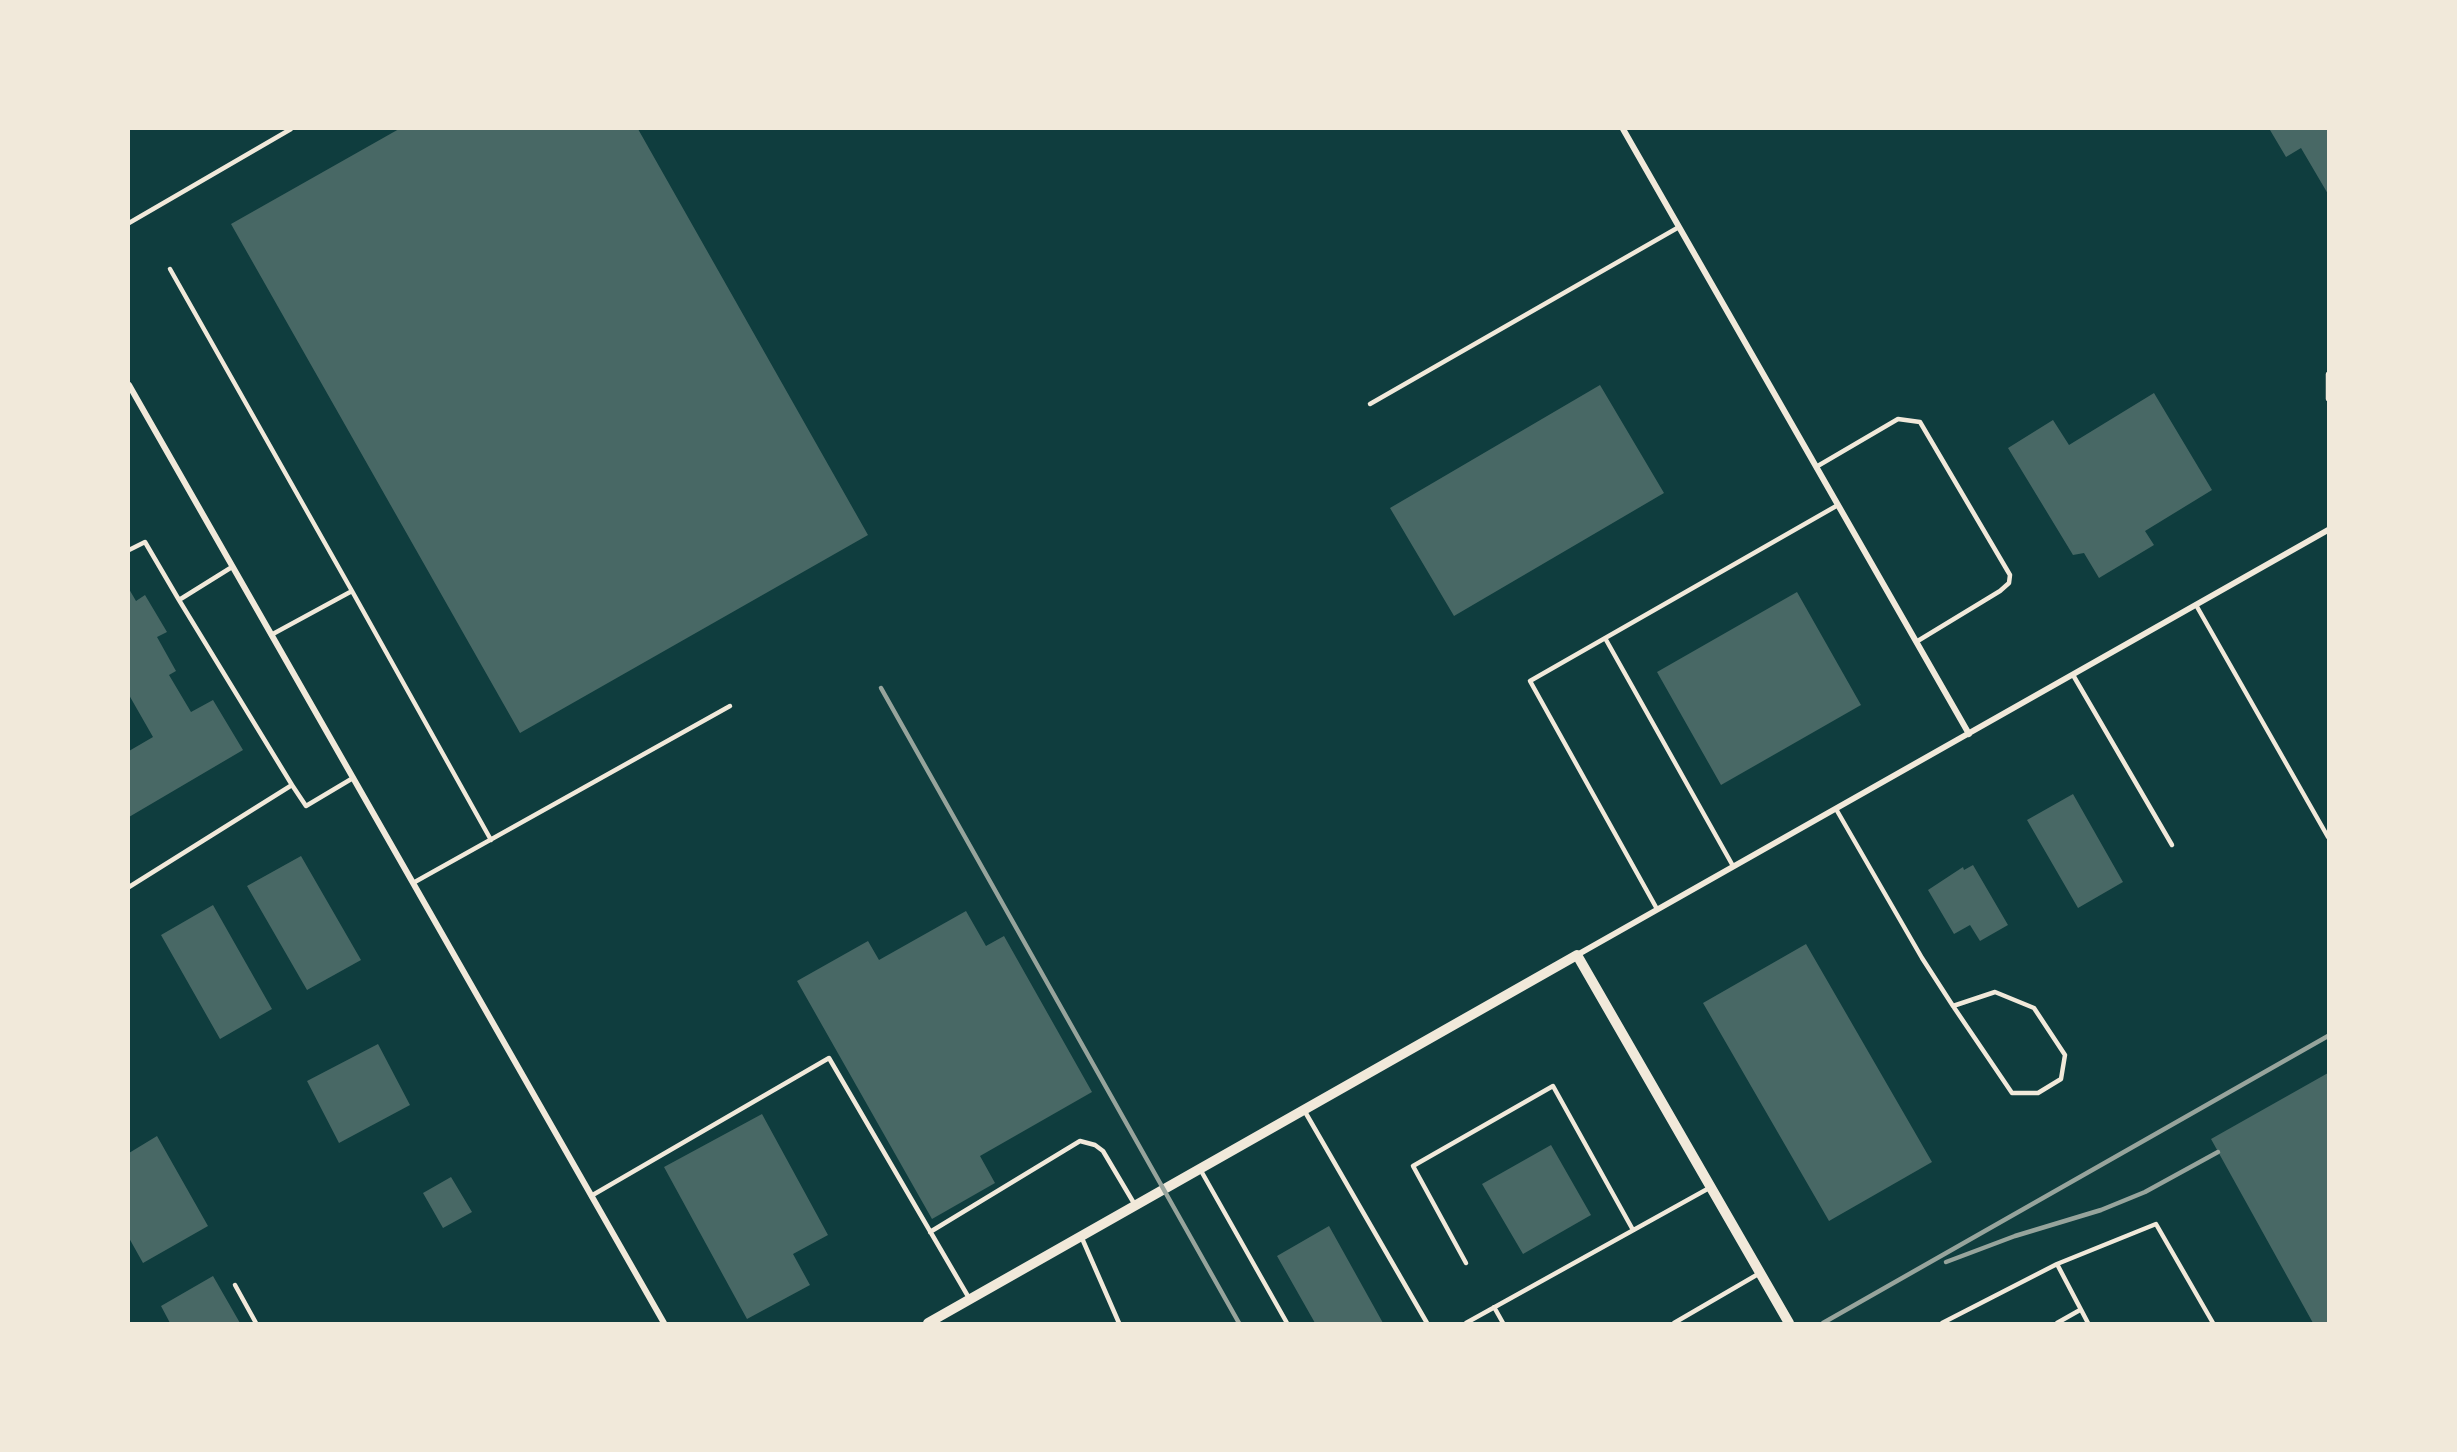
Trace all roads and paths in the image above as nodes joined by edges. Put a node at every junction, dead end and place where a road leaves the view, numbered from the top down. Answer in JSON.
{"nodes":[{"id":1,"x":291,"y":129,"type":"edge"},
{"id":2,"x":1623,"y":129,"type":"edge"},
{"id":3,"x":129,"y":223,"type":"edge"},
{"id":4,"x":1679,"y":227,"type":"junction"},
{"id":5,"x":170,"y":269,"type":"dead end"},
{"id":6,"x":2328,"y":375,"type":"edge"},
{"id":7,"x":129,"y":385,"type":"edge"},
{"id":8,"x":2328,"y":399,"type":"edge"},
{"id":9,"x":1370,"y":404,"type":"dead end"},
{"id":10,"x":1816,"y":467,"type":"junction"},
{"id":11,"x":1838,"y":506,"type":"junction"},
{"id":12,"x":2328,"y":530,"type":"edge"},
{"id":13,"x":129,"y":550,"type":"edge"},
{"id":14,"x":232,"y":567,"type":"junction"},
{"id":15,"x":352,"y":591,"type":"junction"},
{"id":16,"x":179,"y":600,"type":"junction"},
{"id":17,"x":2196,"y":605,"type":"junction"},
{"id":18,"x":271,"y":635,"type":"junction"},
{"id":19,"x":1605,"y":638,"type":"junction"},
{"id":20,"x":1916,"y":642,"type":"junction"},
{"id":21,"x":2073,"y":675,"type":"junction"},
{"id":22,"x":730,"y":706,"type":"dead end"},
{"id":23,"x":1969,"y":734,"type":"junction"},
{"id":24,"x":353,"y":778,"type":"junction"},
{"id":25,"x":292,"y":785,"type":"junction"},
{"id":26,"x":1836,"y":809,"type":"junction"},
{"id":27,"x":2328,"y":837,"type":"edge"},
{"id":28,"x":491,"y":840,"type":"junction"},
{"id":29,"x":2172,"y":845,"type":"dead end"},
{"id":30,"x":1733,"y":866,"type":"junction"},
{"id":31,"x":413,"y":883,"type":"junction"},
{"id":32,"x":129,"y":887,"type":"edge"},
{"id":33,"x":1657,"y":909,"type":"junction"},
{"id":34,"x":1577,"y":955,"type":"junction"},
{"id":35,"x":1953,"y":1006,"type":"junction"},
{"id":36,"x":1303,"y":1109,"type":"junction"},
{"id":37,"x":1199,"y":1168,"type":"junction"},
{"id":38,"x":1711,"y":1187,"type":"junction"},
{"id":39,"x":591,"y":1196,"type":"junction"},
{"id":40,"x":1135,"y":1205,"type":"junction"},
{"id":41,"x":1633,"y":1230,"type":"junction"},
{"id":42,"x":930,"y":1232,"type":"junction"},
{"id":43,"x":1081,"y":1236,"type":"junction"},
{"id":44,"x":1466,"y":1263,"type":"dead end"},
{"id":45,"x":2057,"y":1264,"type":"junction"},
{"id":46,"x":1760,"y":1273,"type":"junction"},
{"id":47,"x":235,"y":1285,"type":"dead end"},
{"id":48,"x":969,"y":1299,"type":"junction"},
{"id":49,"x":1494,"y":1307,"type":"junction"},
{"id":50,"x":2080,"y":1310,"type":"junction"},
{"id":51,"x":256,"y":1323,"type":"edge"},
{"id":52,"x":664,"y":1323,"type":"edge"},
{"id":53,"x":928,"y":1323,"type":"edge"},
{"id":54,"x":1119,"y":1323,"type":"edge"},
{"id":55,"x":1287,"y":1323,"type":"edge"},
{"id":56,"x":1427,"y":1323,"type":"edge"},
{"id":57,"x":1466,"y":1323,"type":"edge"},
{"id":58,"x":1503,"y":1323,"type":"edge"},
{"id":59,"x":1674,"y":1323,"type":"edge"},
{"id":60,"x":1790,"y":1323,"type":"edge"},
{"id":61,"x":1942,"y":1323,"type":"edge"},
{"id":62,"x":2057,"y":1323,"type":"edge"},
{"id":63,"x":2088,"y":1323,"type":"edge"},
{"id":64,"x":2213,"y":1323,"type":"edge"}],
"edges":[{"from":1,"to":3,"type":"lane"},
{"from":2,"to":4,"type":"street"},
{"from":4,"to":9,"type":"lane"},
{"from":4,"to":10,"type":"street"},
{"from":5,"to":15,"type":"lane"},
{"from":6,"to":8,"type":"lane"},
{"from":7,"to":14,"type":"street"},
{"from":10,"to":11,"type":"street"},
{"from":10,"to":20,"type":"lane"},
{"from":11,"to":19,"type":"lane"},
{"from":11,"to":20,"type":"street"},
{"from":12,"to":17,"type":"street"},
{"from":13,"to":16,"type":"lane"},
{"from":14,"to":16,"type":"lane"},
{"from":14,"to":18,"type":"street"},
{"from":15,"to":18,"type":"lane"},
{"from":15,"to":28,"type":"lane"},
{"from":16,"to":25,"type":"lane"},
{"from":17,"to":21,"type":"street"},
{"from":17,"to":27,"type":"lane"},
{"from":18,"to":24,"type":"street"},
{"from":19,"to":30,"type":"lane"},
{"from":19,"to":33,"type":"lane"},
{"from":20,"to":23,"type":"street"},
{"from":21,"to":23,"type":"street"},
{"from":21,"to":29,"type":"lane"},
{"from":22,"to":28,"type":"lane"},
{"from":23,"to":26,"type":"street"},
{"from":24,"to":25,"type":"lane"},
{"from":24,"to":31,"type":"street"},
{"from":25,"to":32,"type":"lane"},
{"from":26,"to":30,"type":"street"},
{"from":26,"to":35,"type":"lane"},
{"from":28,"to":31,"type":"lane"},
{"from":30,"to":33,"type":"street"},
{"from":31,"to":39,"type":"street"},
{"from":33,"to":34,"type":"street"},
{"from":34,"to":36,"type":"street"},
{"from":34,"to":38,"type":"street"},
{"from":35,"to":35,"type":"lane"},
{"from":36,"to":37,"type":"street"},
{"from":36,"to":56,"type":"lane"},
{"from":37,"to":40,"type":"street"},
{"from":37,"to":55,"type":"lane"},
{"from":38,"to":41,"type":"lane"},
{"from":38,"to":46,"type":"street"},
{"from":39,"to":42,"type":"lane"},
{"from":39,"to":52,"type":"street"},
{"from":40,"to":42,"type":"lane"},
{"from":40,"to":43,"type":"street"},
{"from":41,"to":44,"type":"lane"},
{"from":41,"to":49,"type":"lane"},
{"from":42,"to":48,"type":"lane"},
{"from":43,"to":48,"type":"street"},
{"from":43,"to":54,"type":"lane"},
{"from":45,"to":50,"type":"lane"},
{"from":45,"to":61,"type":"lane"},
{"from":45,"to":64,"type":"lane"},
{"from":46,"to":59,"type":"lane"},
{"from":46,"to":60,"type":"street"},
{"from":47,"to":51,"type":"lane"},
{"from":48,"to":53,"type":"street"},
{"from":49,"to":57,"type":"lane"},
{"from":49,"to":58,"type":"lane"},
{"from":50,"to":62,"type":"lane"},
{"from":50,"to":63,"type":"lane"}]}
